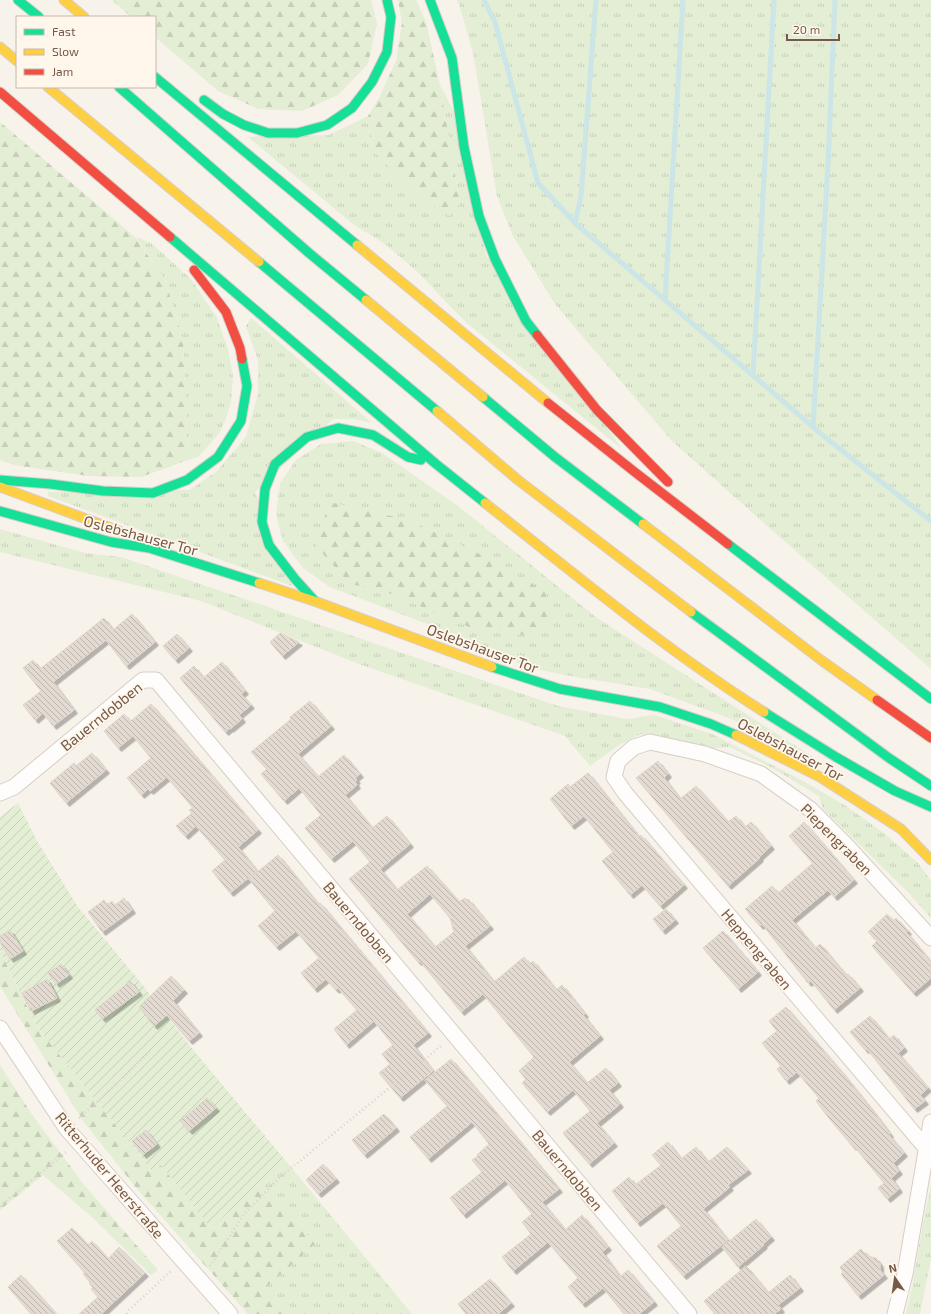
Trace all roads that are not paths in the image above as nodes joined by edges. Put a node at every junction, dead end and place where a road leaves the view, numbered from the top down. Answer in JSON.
{"nodes":[{"id":1,"x":18,"y":0,"type":"edge"},
{"id":2,"x":64,"y":0,"type":"edge"},
{"id":3,"x":387,"y":0,"type":"edge"},
{"id":4,"x":430,"y":0,"type":"edge"},
{"id":5,"x":37,"y":16,"type":"edge"},
{"id":6,"x":83,"y":16,"type":"edge"},
{"id":7,"x":0,"y":47,"type":"edge"},
{"id":8,"x":16,"y":60,"type":"edge"},
{"id":9,"x":156,"y":78,"type":"edge"},
{"id":10,"x":49,"y":88,"type":"edge"},
{"id":11,"x":120,"y":88,"type":"edge"},
{"id":12,"x":0,"y":92,"type":"edge"},
{"id":13,"x":198,"y":95,"type":"dead end"},
{"id":14,"x":183,"y":248,"type":"junction"},
{"id":15,"x":436,"y":464,"type":"junction"},
{"id":16,"x":0,"y":480,"type":"edge"},
{"id":17,"x":0,"y":487,"type":"edge"},
{"id":18,"x":674,"y":487,"type":"dead end"},
{"id":19,"x":690,"y":503,"type":"dead end"},
{"id":20,"x":0,"y":511,"type":"edge"},
{"id":21,"x":723,"y":539,"type":"junction"},
{"id":22,"x":149,"y":548,"type":"junction"},
{"id":23,"x":316,"y":602,"type":"junction"},
{"id":24,"x":931,"y":699,"type":"edge"},
{"id":25,"x":931,"y":738,"type":"edge"},
{"id":26,"x":634,"y":747,"type":"joint"},
{"id":27,"x":931,"y":786,"type":"edge"},
{"id":28,"x":0,"y":793,"type":"edge"},
{"id":29,"x":931,"y":807,"type":"edge"},
{"id":30,"x":931,"y":860,"type":"edge"},
{"id":31,"x":931,"y":938,"type":"edge"},
{"id":32,"x":0,"y":1028,"type":"edge"},
{"id":33,"x":931,"y":1122,"type":"edge"},
{"id":34,"x":926,"y":1148,"type":"junction"},
{"id":35,"x":230,"y":1314,"type":"edge"},
{"id":36,"x":689,"y":1314,"type":"edge"},
{"id":37,"x":895,"y":1314,"type":"edge"}],
"edges":[{"from":1,"to":5,"type":"highway"},
{"from":2,"to":6,"type":"highway"},
{"from":3,"to":13,"type":"highway"},
{"from":4,"to":18,"type":"highway"},
{"from":7,"to":8,"type":"highway"},
{"from":9,"to":21,"type":"highway"},
{"from":10,"to":27,"type":"highway"},
{"from":11,"to":25,"type":"highway"},
{"from":12,"to":14,"type":"highway"},
{"from":14,"to":15,"type":"highway"},
{"from":14,"to":16,"type":"highway"},
{"from":15,"to":23,"type":"highway"},
{"from":15,"to":29,"type":"highway"},
{"from":17,"to":22,"type":"highway"},
{"from":19,"to":21,"type":"highway"},
{"from":20,"to":22,"type":"highway","name":"Oslebshauser Tor"},
{"from":21,"to":24,"type":"highway"},
{"from":22,"to":23,"type":"highway","name":"Oslebshauser Tor"},
{"from":23,"to":30,"type":"highway","name":"Oslebshauser Tor"},
{"from":26,"to":31,"type":"street","name":"Piepengraben"},
{"from":26,"to":34,"type":"street","name":"Heppengraben"},
{"from":28,"to":36,"type":"street","name":"Bauerndobben"},
{"from":32,"to":35,"type":"street","name":"Ritterhuder Heerstraße"},
{"from":33,"to":34,"type":"street"},
{"from":34,"to":37,"type":"street"}]}
